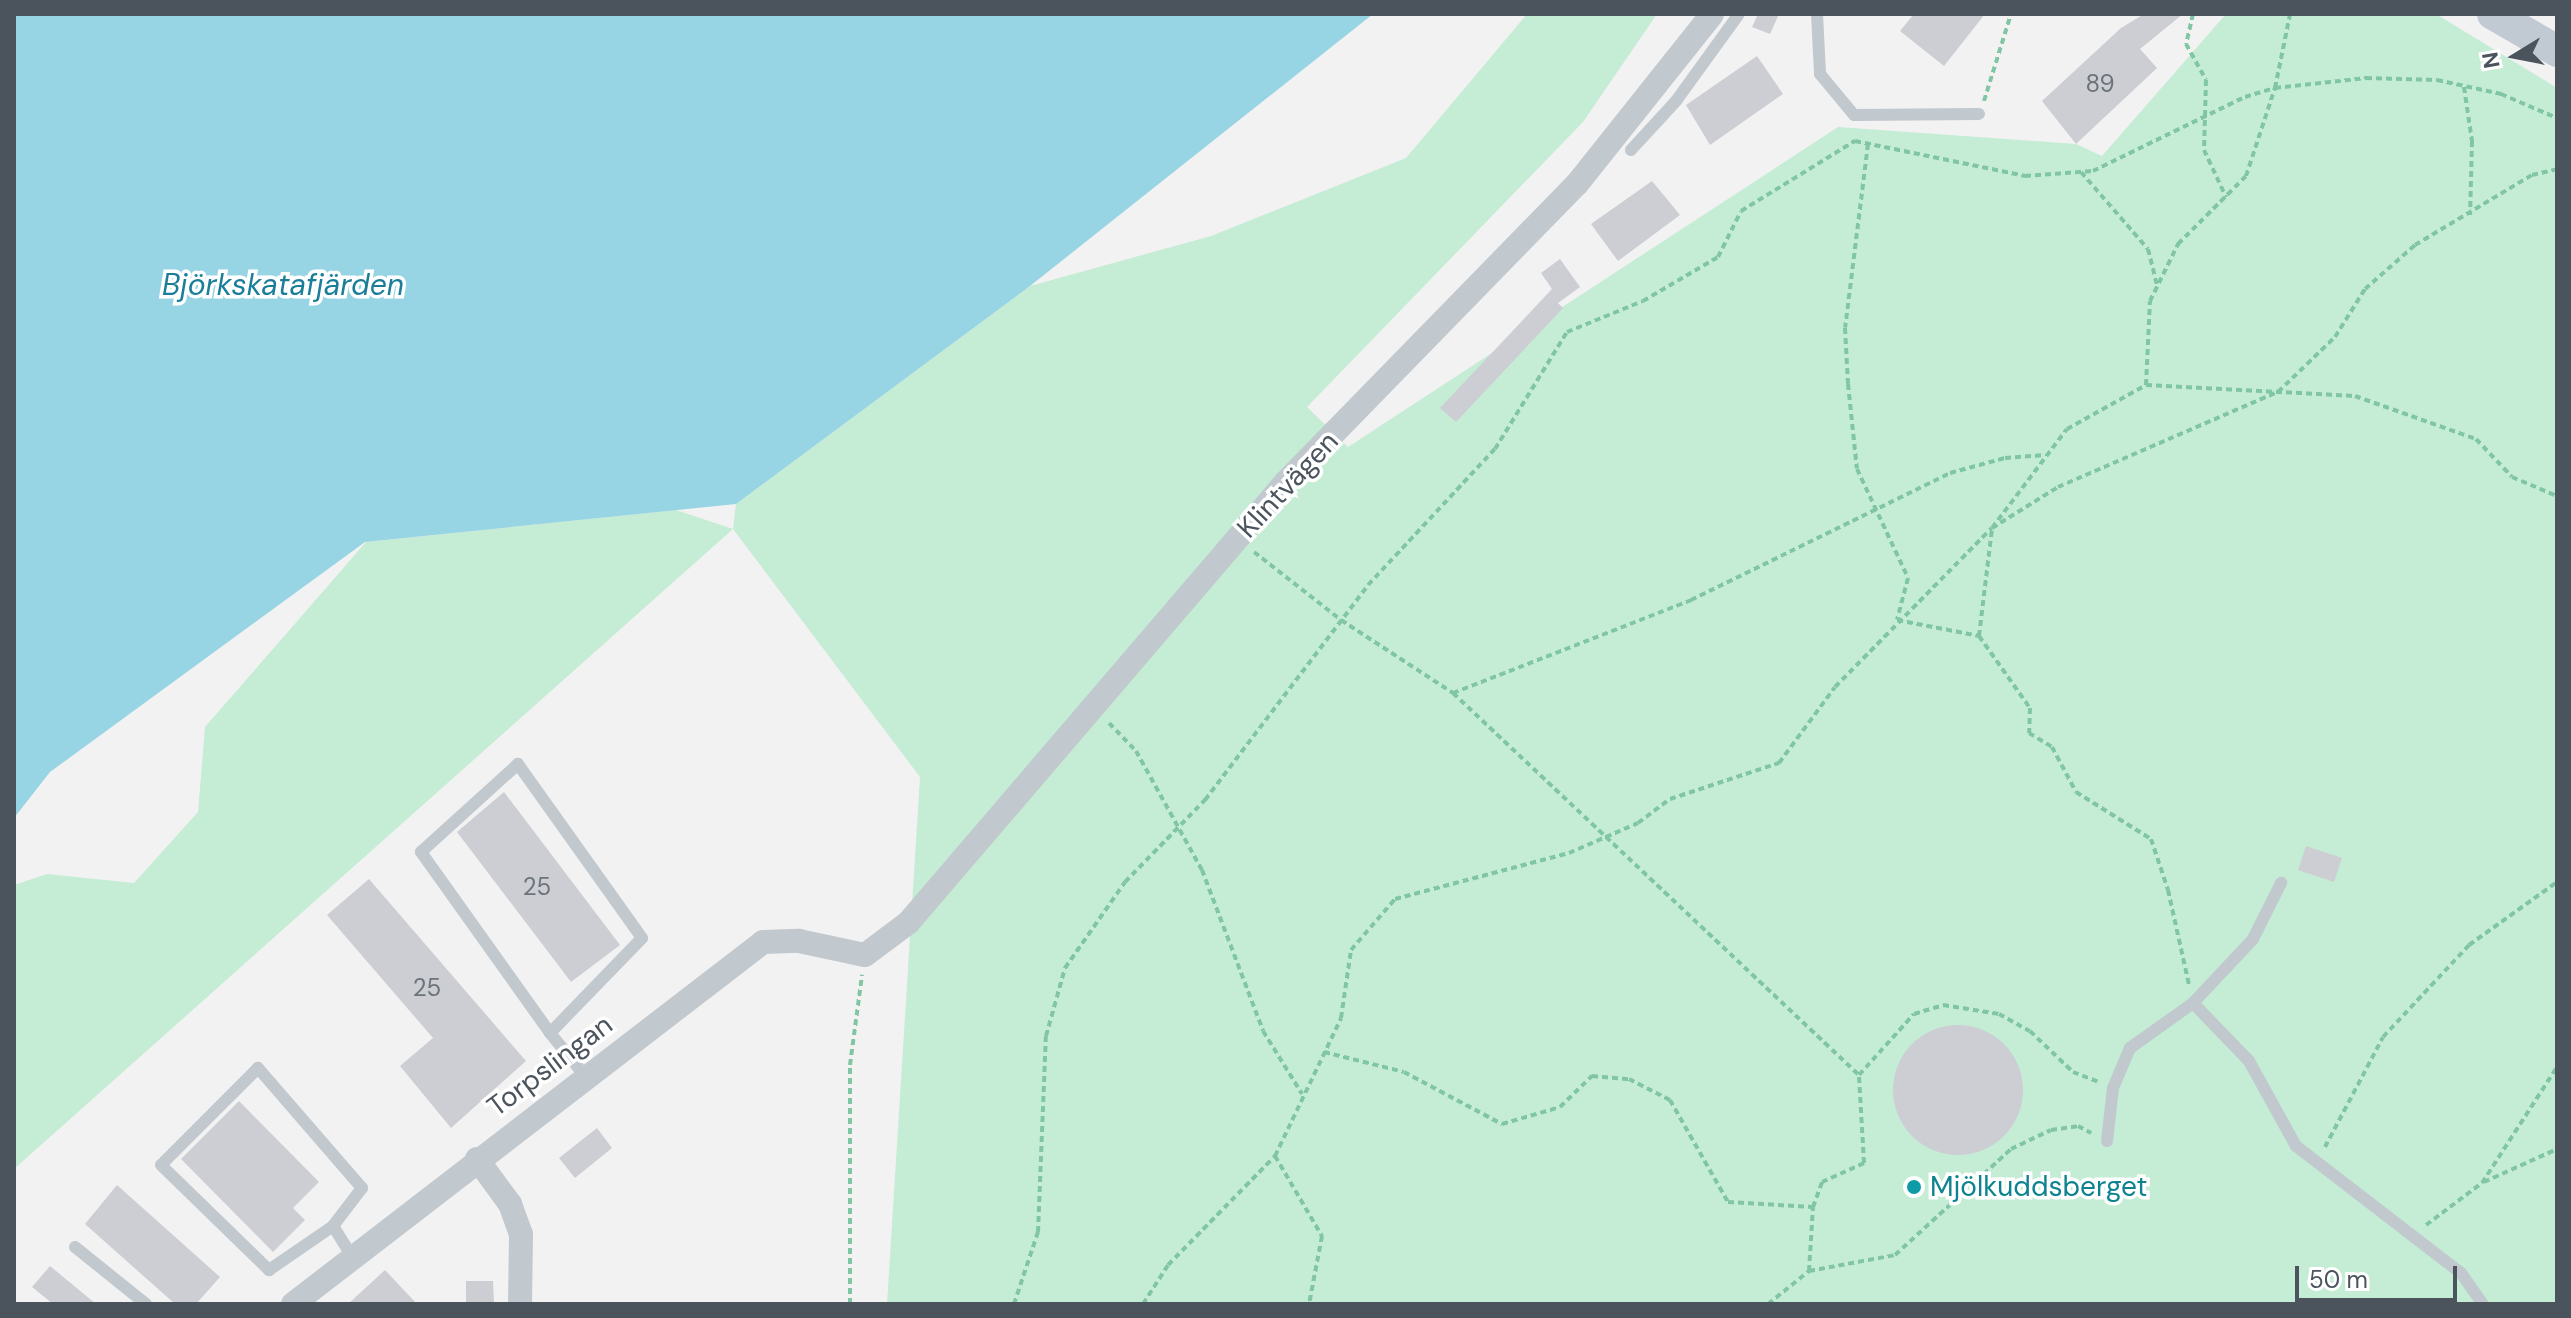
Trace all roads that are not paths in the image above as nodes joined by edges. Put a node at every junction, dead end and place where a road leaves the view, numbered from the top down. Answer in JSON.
{"nodes":[{"id":1,"x":1712,"y":14,"type":"edge"},
{"id":2,"x":1739,"y":14,"type":"edge"},
{"id":3,"x":1817,"y":14,"type":"edge"},
{"id":4,"x":2493,"y":14,"type":"edge"},
{"id":5,"x":2557,"y":51,"type":"edge"},
{"id":6,"x":1979,"y":114,"type":"road end"},
{"id":7,"x":1631,"y":150,"type":"dead end"},
{"id":8,"x":2281,"y":883,"type":"dead end"},
{"id":9,"x":865,"y":955,"type":"joint"},
{"id":10,"x":2193,"y":1003,"type":"junction"},
{"id":11,"x":550,"y":1033,"type":"junction"},
{"id":12,"x":586,"y":1077,"type":"junction"},
{"id":13,"x":2107,"y":1141,"type":"road end"},
{"id":14,"x":477,"y":1159,"type":"junction"},
{"id":15,"x":333,"y":1226,"type":"junction"},
{"id":16,"x":75,"y":1247,"type":"dead end"},
{"id":17,"x":352,"y":1257,"type":"junction"},
{"id":18,"x":146,"y":1304,"type":"edge"},
{"id":19,"x":293,"y":1304,"type":"edge"},
{"id":20,"x":520,"y":1304,"type":"edge"},
{"id":21,"x":2483,"y":1304,"type":"edge"}],
"edges":[{"from":1,"to":9,"type":"street","name":"Klintvägen"},
{"from":2,"to":7,"type":"lane"},
{"from":3,"to":6,"type":"lane"},
{"from":4,"to":5,"type":"street"},
{"from":8,"to":10,"type":"lane"},
{"from":9,"to":12,"type":"street","name":"Torpslingan"},
{"from":10,"to":13,"type":"lane"},
{"from":10,"to":21,"type":"lane"},
{"from":11,"to":11,"type":"lane"},
{"from":11,"to":12,"type":"lane"},
{"from":12,"to":14,"type":"street","name":"Torpslingan"},
{"from":14,"to":17,"type":"street","name":"Torpslingan"},
{"from":14,"to":20,"type":"street"},
{"from":15,"to":15,"type":"lane"},
{"from":15,"to":17,"type":"lane"},
{"from":16,"to":18,"type":"lane"},
{"from":17,"to":19,"type":"street","name":"Torpslingan"}]}
